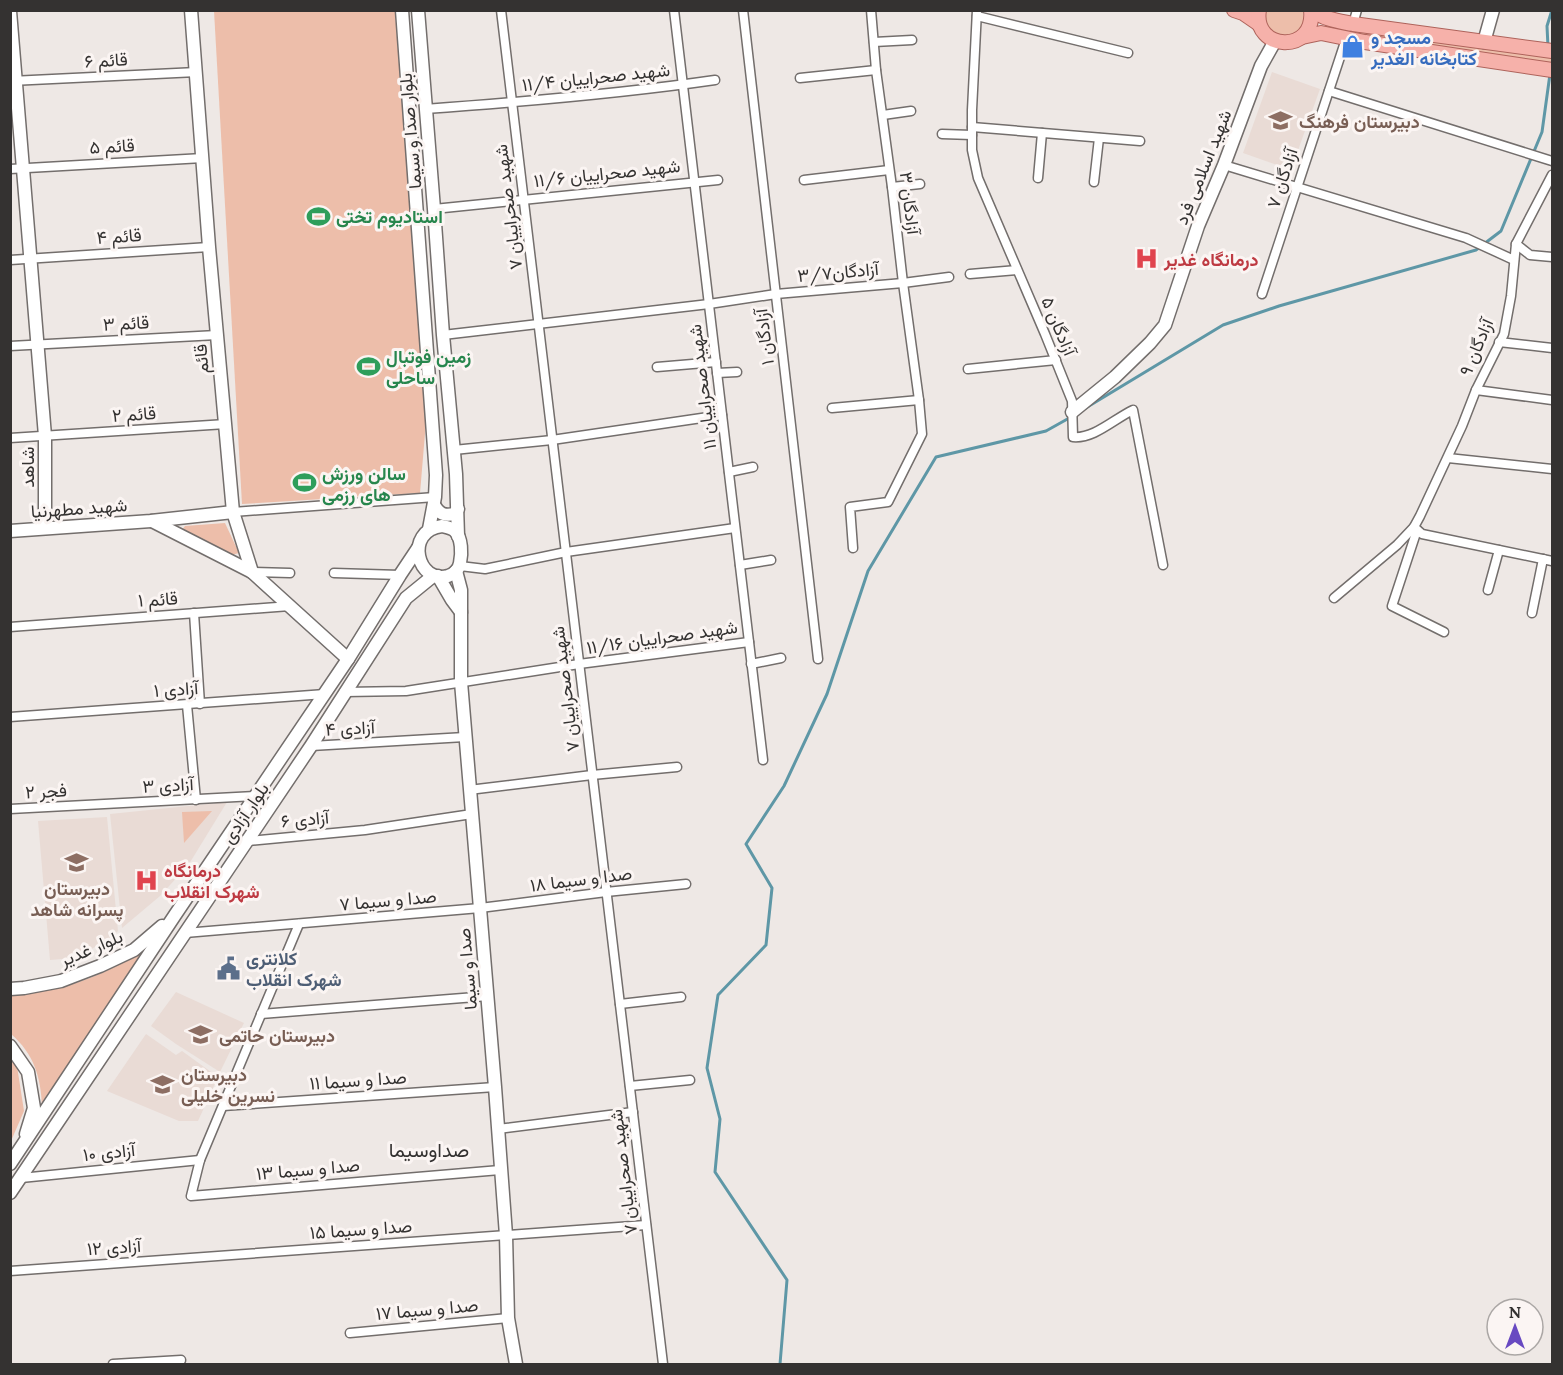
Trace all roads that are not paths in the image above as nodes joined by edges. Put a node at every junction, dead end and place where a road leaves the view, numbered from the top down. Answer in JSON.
{"nodes":[{"id":1,"x":191,"y":10,"type":"edge"},
{"id":2,"x":402,"y":10,"type":"edge"},
{"id":3,"x":501,"y":10,"type":"edge"},
{"id":4,"x":674,"y":10,"type":"edge"},
{"id":5,"x":743,"y":10,"type":"edge"},
{"id":6,"x":870,"y":10,"type":"edge"},
{"id":7,"x":1234,"y":10,"type":"edge"},
{"id":8,"x":1312,"y":10,"type":"edge"},
{"id":9,"x":1492,"y":10,"type":"edge"},
{"id":10,"x":10,"y":11,"type":"edge"},
{"id":11,"x":419,"y":11,"type":"edge"},
{"id":12,"x":977,"y":13,"type":"edge"},
{"id":13,"x":1259,"y":17,"type":"edge"},
{"id":14,"x":1355,"y":17,"type":"edge"},
{"id":15,"x":1302,"y":37,"type":"junction"},
{"id":16,"x":1346,"y":39,"type":"junction"},
{"id":17,"x":912,"y":40,"type":"dead end"},
{"id":18,"x":1275,"y":41,"type":"junction"},
{"id":19,"x":874,"y":42,"type":"junction"},
{"id":20,"x":1484,"y":42,"type":"junction"},
{"id":21,"x":1552,"y":51,"type":"edge"},
{"id":22,"x":1128,"y":52,"type":"dead end"},
{"id":23,"x":876,"y":70,"type":"junction"},
{"id":24,"x":1552,"y":70,"type":"edge"},
{"id":25,"x":197,"y":72,"type":"junction"},
{"id":26,"x":801,"y":78,"type":"dead end"},
{"id":27,"x":716,"y":80,"type":"dead end"},
{"id":28,"x":13,"y":81,"type":"edge"},
{"id":29,"x":683,"y":85,"type":"junction"},
{"id":30,"x":1329,"y":91,"type":"junction"},
{"id":31,"x":512,"y":103,"type":"junction"},
{"id":32,"x":425,"y":109,"type":"junction"},
{"id":33,"x":911,"y":111,"type":"dead end"},
{"id":34,"x":883,"y":115,"type":"junction"},
{"id":35,"x":972,"y":131,"type":"junction"},
{"id":36,"x":1042,"y":133,"type":"junction"},
{"id":37,"x":942,"y":134,"type":"dead end"},
{"id":38,"x":1099,"y":138,"type":"junction"},
{"id":39,"x":1140,"y":141,"type":"dead end"},
{"id":40,"x":203,"y":158,"type":"junction"},
{"id":41,"x":1552,"y":161,"type":"edge"},
{"id":42,"x":1224,"y":165,"type":"junction"},
{"id":43,"x":17,"y":168,"type":"edge"},
{"id":44,"x":889,"y":170,"type":"junction"},
{"id":45,"x":1552,"y":175,"type":"edge"},
{"id":46,"x":1038,"y":178,"type":"dead end"},
{"id":47,"x":718,"y":180,"type":"dead end"},
{"id":48,"x":804,"y":180,"type":"dead end"},
{"id":49,"x":694,"y":181,"type":"junction"},
{"id":50,"x":1094,"y":182,"type":"dead end"},
{"id":51,"x":920,"y":184,"type":"dead end"},
{"id":52,"x":892,"y":187,"type":"junction"},
{"id":53,"x":1296,"y":187,"type":"junction"},
{"id":54,"x":523,"y":199,"type":"junction"},
{"id":55,"x":434,"y":209,"type":"junction"},
{"id":56,"x":1516,"y":244,"type":"junction"},
{"id":57,"x":209,"y":247,"type":"junction"},
{"id":58,"x":1552,"y":256,"type":"edge"},
{"id":59,"x":30,"y":259,"type":"junction"},
{"id":60,"x":10,"y":260,"type":"edge"},
{"id":61,"x":1514,"y":260,"type":"junction"},
{"id":62,"x":1017,"y":270,"type":"junction"},
{"id":63,"x":970,"y":274,"type":"dead end"},
{"id":64,"x":949,"y":277,"type":"dead end"},
{"id":65,"x":903,"y":282,"type":"junction"},
{"id":66,"x":776,"y":294,"type":"junction"},
{"id":67,"x":1262,"y":294,"type":"dead end"},
{"id":68,"x":709,"y":304,"type":"junction"},
{"id":69,"x":538,"y":324,"type":"junction"},
{"id":70,"x":217,"y":335,"type":"junction"},
{"id":71,"x":443,"y":336,"type":"junction"},
{"id":72,"x":1499,"y":342,"type":"junction"},
{"id":73,"x":37,"y":344,"type":"junction"},
{"id":74,"x":10,"y":345,"type":"edge"},
{"id":75,"x":1552,"y":348,"type":"edge"},
{"id":76,"x":1056,"y":360,"type":"junction"},
{"id":77,"x":716,"y":362,"type":"junction"},
{"id":78,"x":657,"y":367,"type":"dead end"},
{"id":79,"x":968,"y":369,"type":"dead end"},
{"id":80,"x":736,"y":372,"type":"dead end"},
{"id":81,"x":717,"y":373,"type":"junction"},
{"id":82,"x":1476,"y":390,"type":"junction"},
{"id":83,"x":919,"y":400,"type":"junction"},
{"id":84,"x":1552,"y":400,"type":"edge"},
{"id":85,"x":832,"y":408,"type":"dead end"},
{"id":86,"x":1072,"y":412,"type":"junction"},
{"id":87,"x":722,"y":415,"type":"junction"},
{"id":88,"x":226,"y":424,"type":"junction"},
{"id":89,"x":45,"y":436,"type":"junction"},
{"id":90,"x":10,"y":438,"type":"edge"},
{"id":91,"x":552,"y":440,"type":"junction"},
{"id":92,"x":454,"y":450,"type":"junction"},
{"id":93,"x":1448,"y":458,"type":"junction"},
{"id":94,"x":753,"y":467,"type":"dead end"},
{"id":95,"x":1552,"y":469,"type":"edge"},
{"id":96,"x":729,"y":472,"type":"junction"},
{"id":97,"x":435,"y":501,"type":"junction"},
{"id":98,"x":458,"y":509,"type":"junction"},
{"id":99,"x":233,"y":512,"type":"junction"},
{"id":100,"x":151,"y":521,"type":"junction"},
{"id":101,"x":45,"y":528,"type":"junction"},
{"id":102,"x":735,"y":528,"type":"junction"},
{"id":103,"x":429,"y":529,"type":"junction"},
{"id":104,"x":1415,"y":529,"type":"junction"},
{"id":105,"x":10,"y":531,"type":"edge"},
{"id":106,"x":458,"y":536,"type":"junction"},
{"id":107,"x":418,"y":548,"type":"junction"},
{"id":108,"x":853,"y":548,"type":"dead end"},
{"id":109,"x":1499,"y":550,"type":"junction"},
{"id":110,"x":566,"y":552,"type":"junction"},
{"id":111,"x":771,"y":560,"type":"dead end"},
{"id":112,"x":1548,"y":560,"type":"edge"},
{"id":113,"x":740,"y":565,"type":"junction"},
{"id":114,"x":1163,"y":565,"type":"dead end"},
{"id":115,"x":458,"y":568,"type":"junction"},
{"id":116,"x":252,"y":572,"type":"junction"},
{"id":117,"x":290,"y":573,"type":"dead end"},
{"id":118,"x":334,"y":573,"type":"dead end"},
{"id":119,"x":399,"y":575,"type":"junction"},
{"id":120,"x":436,"y":576,"type":"junction"},
{"id":121,"x":1488,"y":590,"type":"dead end"},
{"id":122,"x":1334,"y":598,"type":"dead end"},
{"id":123,"x":290,"y":606,"type":"junction"},
{"id":124,"x":461,"y":612,"type":"junction"},
{"id":125,"x":194,"y":613,"type":"junction"},
{"id":126,"x":1533,"y":613,"type":"dead end"},
{"id":127,"x":10,"y":627,"type":"edge"},
{"id":128,"x":1444,"y":632,"type":"dead end"},
{"id":129,"x":748,"y":642,"type":"junction"},
{"id":130,"x":781,"y":658,"type":"dead end"},
{"id":131,"x":348,"y":659,"type":"junction"},
{"id":132,"x":818,"y":659,"type":"dead end"},
{"id":133,"x":579,"y":664,"type":"junction"},
{"id":134,"x":751,"y":664,"type":"junction"},
{"id":135,"x":461,"y":682,"type":"junction"},
{"id":136,"x":344,"y":692,"type":"junction"},
{"id":137,"x":325,"y":694,"type":"junction"},
{"id":138,"x":200,"y":704,"type":"junction"},
{"id":139,"x":187,"y":705,"type":"junction"},
{"id":140,"x":10,"y":717,"type":"edge"},
{"id":141,"x":465,"y":737,"type":"junction"},
{"id":142,"x":311,"y":746,"type":"junction"},
{"id":143,"x":763,"y":760,"type":"dead end"},
{"id":144,"x":677,"y":767,"type":"dead end"},
{"id":145,"x":592,"y":775,"type":"junction"},
{"id":146,"x":469,"y":790,"type":"junction"},
{"id":147,"x":255,"y":796,"type":"junction"},
{"id":148,"x":196,"y":800,"type":"junction"},
{"id":149,"x":83,"y":806,"type":"joint"},
{"id":150,"x":10,"y":809,"type":"edge"},
{"id":151,"x":472,"y":814,"type":"junction"},
{"id":152,"x":248,"y":841,"type":"junction"},
{"id":153,"x":207,"y":868,"type":"junction"},
{"id":154,"x":222,"y":879,"type":"junction"},
{"id":155,"x":686,"y":884,"type":"dead end"},
{"id":156,"x":606,"y":892,"type":"junction"},
{"id":157,"x":480,"y":908,"type":"junction"},
{"id":158,"x":175,"y":915,"type":"junction"},
{"id":159,"x":299,"y":924,"type":"junction"},
{"id":160,"x":185,"y":933,"type":"junction"},
{"id":161,"x":10,"y":989,"type":"edge"},
{"id":162,"x":488,"y":996,"type":"junction"},
{"id":163,"x":681,"y":997,"type":"dead end"},
{"id":164,"x":620,"y":1004,"type":"junction"},
{"id":165,"x":261,"y":1014,"type":"junction"},
{"id":166,"x":10,"y":1046,"type":"edge"},
{"id":167,"x":690,"y":1080,"type":"dead end"},
{"id":168,"x":630,"y":1086,"type":"junction"},
{"id":169,"x":495,"y":1087,"type":"junction"},
{"id":170,"x":223,"y":1106,"type":"junction"},
{"id":171,"x":633,"y":1112,"type":"junction"},
{"id":172,"x":498,"y":1129,"type":"junction"},
{"id":173,"x":22,"y":1147,"type":"junction"},
{"id":174,"x":200,"y":1160,"type":"junction"},
{"id":175,"x":10,"y":1164,"type":"edge"},
{"id":176,"x":500,"y":1170,"type":"junction"},
{"id":177,"x":21,"y":1178,"type":"junction"},
{"id":178,"x":10,"y":1193,"type":"edge"},
{"id":179,"x":646,"y":1225,"type":"junction"},
{"id":180,"x":506,"y":1235,"type":"junction"},
{"id":181,"x":219,"y":1257,"type":"joint"},
{"id":182,"x":10,"y":1271,"type":"edge"},
{"id":183,"x":508,"y":1318,"type":"junction"},
{"id":184,"x":350,"y":1333,"type":"dead end"},
{"id":185,"x":181,"y":1360,"type":"dead end"},
{"id":186,"x":113,"y":1365,"type":"edge"},
{"id":187,"x":516,"y":1365,"type":"edge"},
{"id":188,"x":663,"y":1365,"type":"edge"}],
"edges":[{"from":1,"to":25,"type":"main road","name":"قائم"},
{"from":2,"to":97,"type":"main road","name":"بلوار صدا و سیما"},
{"from":3,"to":31,"type":"street","name":"شهید صحراییان ۷"},
{"from":4,"to":29,"type":"street","name":"شهید صحراییان ۱۱"},
{"from":5,"to":66,"type":"street","name":"آزادگان ۱"},
{"from":6,"to":19,"type":"street","name":"آزادگان ۳"},
{"from":7,"to":13,"type":"main road"},
{"from":8,"to":14,"type":"main road"},
{"from":8,"to":15,"type":"main road"},
{"from":9,"to":20,"type":"main road"},
{"from":10,"to":28,"type":"main road","name":"شاهد"},
{"from":11,"to":32,"type":"main road","name":"بلوار صدا و سیما"},
{"from":12,"to":22,"type":"street"},
{"from":12,"to":35,"type":"street","name":"آزادگان ۵"},
{"from":13,"to":18,"type":"main road"},
{"from":14,"to":20,"type":"main road"},
{"from":15,"to":16,"type":"main road"},
{"from":15,"to":18,"type":"main road"},
{"from":16,"to":24,"type":"main road"},
{"from":16,"to":30,"type":"street","name":"آزادگان ۷"},
{"from":17,"to":19,"type":"street"},
{"from":18,"to":42,"type":"main road","name":"شهید اسلامی فرد"},
{"from":19,"to":23,"type":"street","name":"آزادگان ۳"},
{"from":20,"to":21,"type":"main road"},
{"from":23,"to":26,"type":"street"},
{"from":23,"to":34,"type":"street","name":"آزادگان ۳"},
{"from":25,"to":28,"type":"street","name":"قائم ۶"},
{"from":25,"to":40,"type":"main road","name":"قائم"},
{"from":27,"to":29,"type":"street","name":"شهید صحراییان ۱۱/۴"},
{"from":28,"to":43,"type":"main road","name":"شاهد"},
{"from":29,"to":31,"type":"street","name":"شهید صحراییان ۱۱/۴"},
{"from":29,"to":49,"type":"street","name":"شهید صحراییان ۱۱"},
{"from":30,"to":41,"type":"street"},
{"from":30,"to":53,"type":"street","name":"آزادگان ۷"},
{"from":31,"to":32,"type":"street","name":"شهید صحراییان ۱۱/۴"},
{"from":31,"to":54,"type":"street","name":"شهید صحراییان ۷"},
{"from":32,"to":55,"type":"main road","name":"بلوار صدا و سیما"},
{"from":33,"to":34,"type":"street"},
{"from":34,"to":44,"type":"street","name":"آزادگان ۳"},
{"from":35,"to":36,"type":"street"},
{"from":35,"to":37,"type":"street"},
{"from":35,"to":62,"type":"street","name":"آزادگان ۵"},
{"from":36,"to":38,"type":"street"},
{"from":36,"to":46,"type":"street"},
{"from":38,"to":39,"type":"street"},
{"from":38,"to":50,"type":"street"},
{"from":40,"to":43,"type":"street","name":"قائم ۵"},
{"from":40,"to":57,"type":"main road","name":"قائم"},
{"from":42,"to":53,"type":"street"},
{"from":42,"to":86,"type":"main road","name":"شهید اسلامی فرد"},
{"from":43,"to":59,"type":"main road","name":"شاهد"},
{"from":44,"to":48,"type":"street"},
{"from":44,"to":52,"type":"street","name":"آزادگان ۳"},
{"from":45,"to":56,"type":"street","name":"آزادگان ۹"},
{"from":47,"to":49,"type":"street","name":"شهید صحراییان ۱۱/۶"},
{"from":49,"to":54,"type":"street","name":"شهید صحراییان ۱۱/۶"},
{"from":49,"to":68,"type":"street","name":"شهید صحراییان ۱۱"},
{"from":51,"to":52,"type":"street"},
{"from":52,"to":65,"type":"street","name":"آزادگان ۳"},
{"from":53,"to":61,"type":"street"},
{"from":53,"to":67,"type":"street","name":"آزادگان ۷"},
{"from":54,"to":55,"type":"street","name":"شهید صحراییان ۱۱/۶"},
{"from":54,"to":69,"type":"street","name":"شهید صحراییان ۷"},
{"from":55,"to":71,"type":"main road","name":"بلوار صدا و سیما"},
{"from":56,"to":58,"type":"street"},
{"from":56,"to":61,"type":"street","name":"آزادگان ۹"},
{"from":57,"to":59,"type":"street","name":"قائم ۴"},
{"from":57,"to":70,"type":"main road","name":"قائم"},
{"from":59,"to":60,"type":"street","name":"قائم ۴"},
{"from":59,"to":73,"type":"main road","name":"شاهد"},
{"from":61,"to":72,"type":"street","name":"آزادگان ۹"},
{"from":62,"to":63,"type":"street"},
{"from":62,"to":76,"type":"street","name":"آزادگان ۵"},
{"from":64,"to":65,"type":"street","name":"آزادگان۳/۷"},
{"from":65,"to":66,"type":"street","name":"آزادگان۳/۷"},
{"from":65,"to":83,"type":"street","name":"آزادگان ۳"},
{"from":66,"to":68,"type":"street","name":"آزادگان۳/۷"},
{"from":66,"to":132,"type":"street","name":"آزادگان ۱"},
{"from":68,"to":69,"type":"street","name":"آزادگان۳/۷"},
{"from":68,"to":77,"type":"street","name":"شهید صحراییان ۱۱"},
{"from":69,"to":71,"type":"street","name":"آزادگان۳/۷"},
{"from":69,"to":91,"type":"street","name":"شهید صحراییان ۷"},
{"from":70,"to":73,"type":"street","name":"قائم ۳"},
{"from":70,"to":88,"type":"main road","name":"قائم"},
{"from":71,"to":92,"type":"main road","name":"بلوار صدا و سیما"},
{"from":72,"to":75,"type":"street"},
{"from":72,"to":82,"type":"street","name":"آزادگان ۹"},
{"from":73,"to":74,"type":"street","name":"قائم ۳"},
{"from":73,"to":89,"type":"main road","name":"شاهد"},
{"from":76,"to":79,"type":"street"},
{"from":76,"to":86,"type":"street","name":"آزادگان ۵"},
{"from":77,"to":78,"type":"street"},
{"from":77,"to":81,"type":"street","name":"شهید صحراییان ۱۱"},
{"from":80,"to":81,"type":"street"},
{"from":81,"to":87,"type":"street","name":"شهید صحراییان ۱۱"},
{"from":82,"to":84,"type":"street"},
{"from":82,"to":93,"type":"street","name":"آزادگان ۹"},
{"from":83,"to":85,"type":"street"},
{"from":83,"to":108,"type":"street","name":"آزادگان ۳"},
{"from":86,"to":114,"type":"street","name":"آزادگان ۵"},
{"from":87,"to":91,"type":"street"},
{"from":87,"to":96,"type":"street","name":"شهید صحراییان ۱۱"},
{"from":88,"to":89,"type":"street","name":"قائم ۲"},
{"from":88,"to":99,"type":"main road","name":"قائم"},
{"from":89,"to":90,"type":"street","name":"قائم ۲"},
{"from":89,"to":101,"type":"main road","name":"شاهد"},
{"from":91,"to":92,"type":"street"},
{"from":91,"to":110,"type":"street","name":"شهید صحراییان ۷"},
{"from":92,"to":98,"type":"main road","name":"بلوار صدا و سیما"},
{"from":93,"to":95,"type":"street"},
{"from":93,"to":104,"type":"street","name":"آزادگان ۹"},
{"from":94,"to":96,"type":"street"},
{"from":96,"to":102,"type":"street","name":"شهید صحراییان ۱۱"},
{"from":97,"to":98,"type":"main road"},
{"from":97,"to":99,"type":"street"},
{"from":97,"to":103,"type":"main road","name":"بلوار صدا و سیما"},
{"from":98,"to":106,"type":"main road","name":"بلوار صدا و سیما"},
{"from":99,"to":100,"type":"main road","name":"شهید مطهرنیا"},
{"from":99,"to":116,"type":"main road","name":"قائم"},
{"from":100,"to":101,"type":"main road","name":"شهید مطهرنیا"},
{"from":100,"to":116,"type":"main road","name":"شهید مطهرنیا"},
{"from":101,"to":105,"type":"main road","name":"شهید مطهرنیا"},
{"from":102,"to":110,"type":"street"},
{"from":102,"to":113,"type":"street","name":"شهید صحراییان ۱۱"},
{"from":103,"to":106,"type":"main road"},
{"from":103,"to":107,"type":"main road"},
{"from":104,"to":109,"type":"street"},
{"from":104,"to":122,"type":"street"},
{"from":104,"to":128,"type":"street"},
{"from":106,"to":115,"type":"main road"},
{"from":107,"to":119,"type":"main road","name":"بلوار آزادی"},
{"from":107,"to":120,"type":"main road"},
{"from":109,"to":112,"type":"street"},
{"from":109,"to":121,"type":"street"},
{"from":110,"to":115,"type":"street"},
{"from":110,"to":133,"type":"street","name":"شهید صحراییان ۷"},
{"from":111,"to":113,"type":"street"},
{"from":112,"to":126,"type":"street"},
{"from":113,"to":129,"type":"street","name":"شهید صحراییان ۱۱"},
{"from":115,"to":120,"type":"main road"},
{"from":115,"to":124,"type":"main road","name":"صدا و سیما"},
{"from":116,"to":117,"type":"street"},
{"from":116,"to":123,"type":"main road"},
{"from":118,"to":119,"type":"street"},
{"from":119,"to":131,"type":"main road","name":"بلوار آزادی"},
{"from":120,"to":124,"type":"main road"},
{"from":120,"to":136,"type":"main road","name":"بلوار آزادی"},
{"from":123,"to":125,"type":"street","name":"قائم ۱"},
{"from":123,"to":131,"type":"main road"},
{"from":124,"to":135,"type":"main road","name":"صدا و سیما"},
{"from":125,"to":127,"type":"street","name":"قائم ۱"},
{"from":125,"to":138,"type":"street"},
{"from":129,"to":133,"type":"street","name":"شهید صحراییان ۱۱/۱۶"},
{"from":129,"to":134,"type":"street","name":"شهید صحراییان ۱۱"},
{"from":130,"to":134,"type":"street"},
{"from":131,"to":137,"type":"main road","name":"بلوار آزادی"},
{"from":133,"to":135,"type":"street","name":"شهید صحراییان ۱۱/۱۶"},
{"from":133,"to":145,"type":"street","name":"شهید صحراییان ۷"},
{"from":134,"to":143,"type":"street","name":"شهید صحراییان ۱۱"},
{"from":135,"to":136,"type":"street","name":"شهید صحراییان ۱۱/۱۶"},
{"from":135,"to":141,"type":"main road","name":"صدا و سیما"},
{"from":136,"to":142,"type":"main road","name":"بلوار آزادی"},
{"from":137,"to":138,"type":"street","name":"آزادی ۱"},
{"from":137,"to":147,"type":"main road","name":"بلوار آزادی"},
{"from":138,"to":139,"type":"street","name":"آزادی ۱"},
{"from":139,"to":140,"type":"street","name":"آزادی ۱"},
{"from":139,"to":148,"type":"street"},
{"from":141,"to":142,"type":"street","name":"آزادی ۴"},
{"from":141,"to":146,"type":"main road","name":"صدا و سیما"},
{"from":142,"to":152,"type":"main road","name":"بلوار آزادی"},
{"from":144,"to":145,"type":"street"},
{"from":145,"to":146,"type":"street"},
{"from":145,"to":156,"type":"street","name":"شهید صحراییان ۷"},
{"from":146,"to":151,"type":"main road","name":"صدا و سیما"},
{"from":147,"to":148,"type":"street","name":"آزادی ۳"},
{"from":147,"to":153,"type":"main road","name":"بلوار آزادی"},
{"from":148,"to":149,"type":"street","name":"آزادی ۳"},
{"from":149,"to":150,"type":"street","name":"فجر ۲"},
{"from":151,"to":152,"type":"street","name":"آزادی ۶"},
{"from":151,"to":157,"type":"main road","name":"صدا و سیما"},
{"from":152,"to":154,"type":"main road","name":"بلوار آزادی"},
{"from":153,"to":154,"type":"main road"},
{"from":153,"to":158,"type":"main road","name":"بلوار آزادی"},
{"from":154,"to":160,"type":"main road","name":"بلوار آزادی"},
{"from":155,"to":156,"type":"street","name":"صدا و سیما ۱۸"},
{"from":156,"to":157,"type":"street","name":"صدا و سیما ۱۸"},
{"from":156,"to":164,"type":"street","name":"شهید صحراییان ۷"},
{"from":157,"to":159,"type":"street","name":"صدا و سیما ۷"},
{"from":157,"to":162,"type":"main road","name":"صدا و سیما"},
{"from":158,"to":161,"type":"main road","name":"بلوار غدیر"},
{"from":158,"to":173,"type":"main road","name":"بلوار آزادی"},
{"from":159,"to":160,"type":"street","name":"صدا و سیما ۷"},
{"from":159,"to":165,"type":"street"},
{"from":160,"to":177,"type":"main road","name":"بلوار آزادی"},
{"from":162,"to":165,"type":"street"},
{"from":162,"to":169,"type":"main road","name":"صدا و سیما"},
{"from":163,"to":164,"type":"street"},
{"from":164,"to":168,"type":"street","name":"شهید صحراییان ۷"},
{"from":165,"to":170,"type":"street"},
{"from":166,"to":173,"type":"main road"},
{"from":167,"to":168,"type":"street"},
{"from":168,"to":171,"type":"street","name":"شهید صحراییان ۷"},
{"from":169,"to":170,"type":"street","name":"صدا و سیما ۱۱"},
{"from":169,"to":172,"type":"main road","name":"صدا و سیما"},
{"from":170,"to":174,"type":"street"},
{"from":171,"to":172,"type":"street"},
{"from":171,"to":179,"type":"street","name":"شهید صحراییان ۷"},
{"from":172,"to":176,"type":"main road","name":"صدا و سیما"},
{"from":173,"to":175,"type":"main road","name":"بلوار آزادی"},
{"from":174,"to":176,"type":"street","name":"صدا و سیما ۱۳"},
{"from":174,"to":177,"type":"street","name":"آزادی ۱۰"},
{"from":176,"to":180,"type":"main road","name":"صدا و سیما"},
{"from":177,"to":178,"type":"main road","name":"بلوار آزادی"},
{"from":179,"to":180,"type":"street","name":"صدا و سیما ۱۵"},
{"from":179,"to":188,"type":"street","name":"شهید صحراییان ۷"},
{"from":180,"to":181,"type":"street","name":"صدا و سیما ۱۵"},
{"from":180,"to":183,"type":"main road","name":"صدا و سیما"},
{"from":181,"to":182,"type":"street","name":"آزادی ۱۲"},
{"from":183,"to":184,"type":"street","name":"صدا و سیما ۱۷"},
{"from":183,"to":187,"type":"main road","name":"صدا و سیما"},
{"from":185,"to":186,"type":"street"}]}
